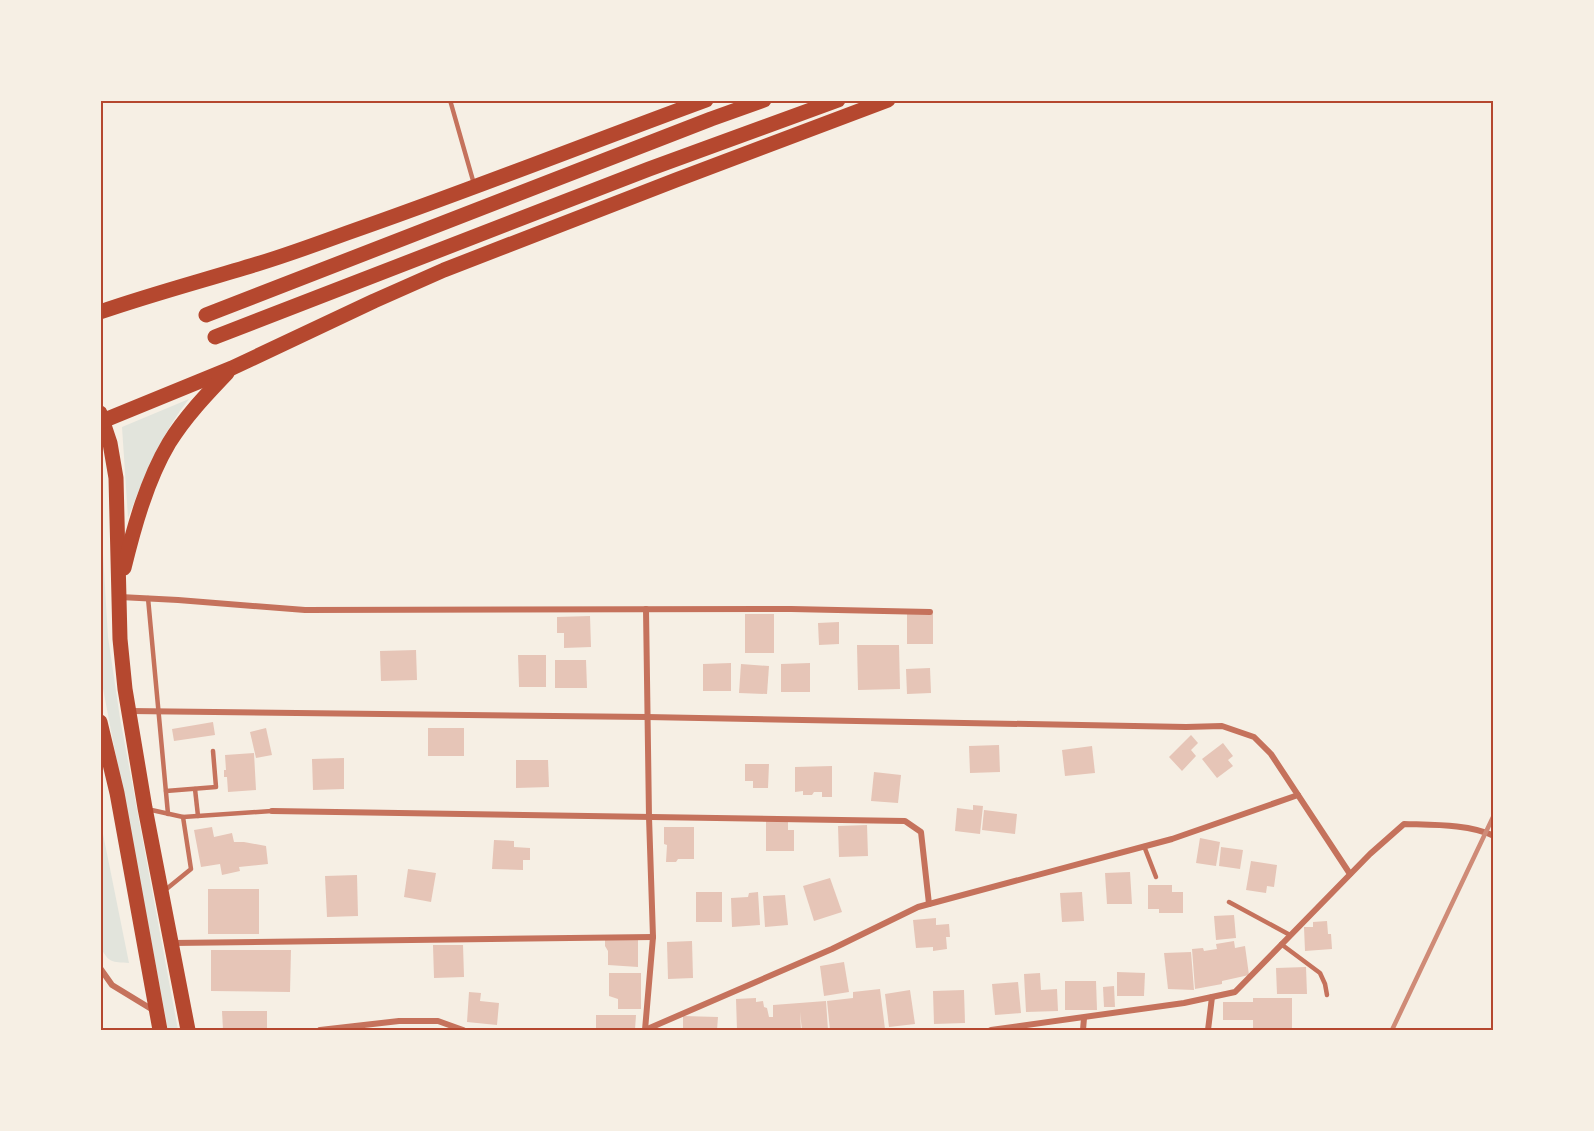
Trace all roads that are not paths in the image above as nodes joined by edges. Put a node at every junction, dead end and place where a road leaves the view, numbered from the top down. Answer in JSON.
{"nodes":[{"id":1,"x":450,"y":100,"type":"edge"},
{"id":2,"x":706,"y":100,"type":"edge"},
{"id":3,"x":764,"y":100,"type":"edge"},
{"id":4,"x":838,"y":100,"type":"edge"},
{"id":5,"x":888,"y":100,"type":"edge"},
{"id":6,"x":475,"y":187,"type":"junction"},
{"id":7,"x":100,"y":312,"type":"edge"},
{"id":8,"x":206,"y":315,"type":"dead end"},
{"id":9,"x":215,"y":337,"type":"dead end"},
{"id":10,"x":232,"y":368,"type":"junction"},
{"id":11,"x":101,"y":419,"type":"edge"},
{"id":12,"x":119,"y":593,"type":"junction"},
{"id":13,"x":148,"y":598,"type":"junction"},
{"id":14,"x":646,"y":609,"type":"junction"},
{"id":15,"x":930,"y":612,"type":"dead end"},
{"id":16,"x":130,"y":711,"type":"junction"},
{"id":17,"x":158,"y":712,"type":"junction"},
{"id":18,"x":647,"y":717,"type":"junction"},
{"id":19,"x":100,"y":723,"type":"edge"},
{"id":20,"x":213,"y":751,"type":"dead end"},
{"id":21,"x":195,"y":789,"type":"junction"},
{"id":22,"x":166,"y":790,"type":"junction"},
{"id":23,"x":1298,"y":795,"type":"junction"},
{"id":24,"x":145,"y":808,"type":"junction"},
{"id":25,"x":272,"y":811,"type":"joint"},
{"id":26,"x":168,"y":814,"type":"junction"},
{"id":27,"x":198,"y":816,"type":"junction"},
{"id":28,"x":183,"y":817,"type":"junction"},
{"id":29,"x":649,"y":817,"type":"junction"},
{"id":30,"x":1494,"y":836,"type":"edge"},
{"id":31,"x":1144,"y":846,"type":"junction"},
{"id":32,"x":1350,"y":874,"type":"junction"},
{"id":33,"x":1156,"y":878,"type":"dead end"},
{"id":34,"x":162,"y":893,"type":"junction"},
{"id":35,"x":1229,"y":902,"type":"dead end"},
{"id":36,"x":929,"y":904,"type":"junction"},
{"id":37,"x":1290,"y":935,"type":"junction"},
{"id":38,"x":653,"y":937,"type":"junction"},
{"id":39,"x":172,"y":943,"type":"junction"},
{"id":40,"x":1281,"y":944,"type":"junction"},
{"id":41,"x":100,"y":968,"type":"edge"},
{"id":42,"x":1327,"y":995,"type":"dead end"},
{"id":43,"x":1212,"y":997,"type":"junction"},
{"id":44,"x":156,"y":1012,"type":"junction"},
{"id":45,"x":1084,"y":1018,"type":"junction"},
{"id":46,"x":160,"y":1030,"type":"edge"},
{"id":47,"x":188,"y":1030,"type":"edge"},
{"id":48,"x":320,"y":1030,"type":"edge"},
{"id":49,"x":463,"y":1030,"type":"edge"},
{"id":50,"x":645,"y":1030,"type":"edge"},
{"id":51,"x":991,"y":1030,"type":"edge"},
{"id":52,"x":1083,"y":1030,"type":"edge"},
{"id":53,"x":1208,"y":1030,"type":"edge"}],
"edges":[{"from":1,"to":6,"type":"lane"},
{"from":2,"to":6,"type":"highway"},
{"from":3,"to":8,"type":"highway"},
{"from":4,"to":9,"type":"highway"},
{"from":5,"to":10,"type":"highway"},
{"from":6,"to":7,"type":"highway"},
{"from":10,"to":11,"type":"highway"},
{"from":10,"to":12,"type":"highway"},
{"from":11,"to":12,"type":"highway"},
{"from":12,"to":13,"type":"street"},
{"from":12,"to":16,"type":"highway"},
{"from":13,"to":14,"type":"street"},
{"from":13,"to":17,"type":"lane"},
{"from":14,"to":15,"type":"street"},
{"from":14,"to":18,"type":"street"},
{"from":16,"to":17,"type":"street"},
{"from":16,"to":24,"type":"highway"},
{"from":17,"to":18,"type":"street"},
{"from":17,"to":22,"type":"lane"},
{"from":18,"to":23,"type":"street"},
{"from":18,"to":29,"type":"street"},
{"from":19,"to":44,"type":"highway"},
{"from":20,"to":21,"type":"lane"},
{"from":21,"to":22,"type":"lane"},
{"from":21,"to":27,"type":"lane"},
{"from":22,"to":26,"type":"lane"},
{"from":23,"to":31,"type":"street"},
{"from":23,"to":32,"type":"street"},
{"from":24,"to":26,"type":"lane"},
{"from":24,"to":34,"type":"highway"},
{"from":25,"to":27,"type":"lane"},
{"from":25,"to":29,"type":"street"},
{"from":26,"to":28,"type":"lane"},
{"from":27,"to":28,"type":"lane"},
{"from":28,"to":34,"type":"lane"},
{"from":29,"to":36,"type":"street"},
{"from":29,"to":38,"type":"street"},
{"from":30,"to":32,"type":"street"},
{"from":31,"to":33,"type":"lane"},
{"from":31,"to":36,"type":"street"},
{"from":32,"to":37,"type":"street"},
{"from":34,"to":39,"type":"highway"},
{"from":35,"to":37,"type":"lane"},
{"from":36,"to":50,"type":"street"},
{"from":37,"to":40,"type":"street"},
{"from":38,"to":39,"type":"street"},
{"from":38,"to":50,"type":"street"},
{"from":39,"to":47,"type":"highway"},
{"from":40,"to":42,"type":"lane"},
{"from":40,"to":43,"type":"street"},
{"from":41,"to":44,"type":"street"},
{"from":43,"to":45,"type":"street"},
{"from":43,"to":53,"type":"street"},
{"from":44,"to":46,"type":"highway"},
{"from":45,"to":51,"type":"street"},
{"from":45,"to":52,"type":"street"},
{"from":48,"to":49,"type":"street"}]}
